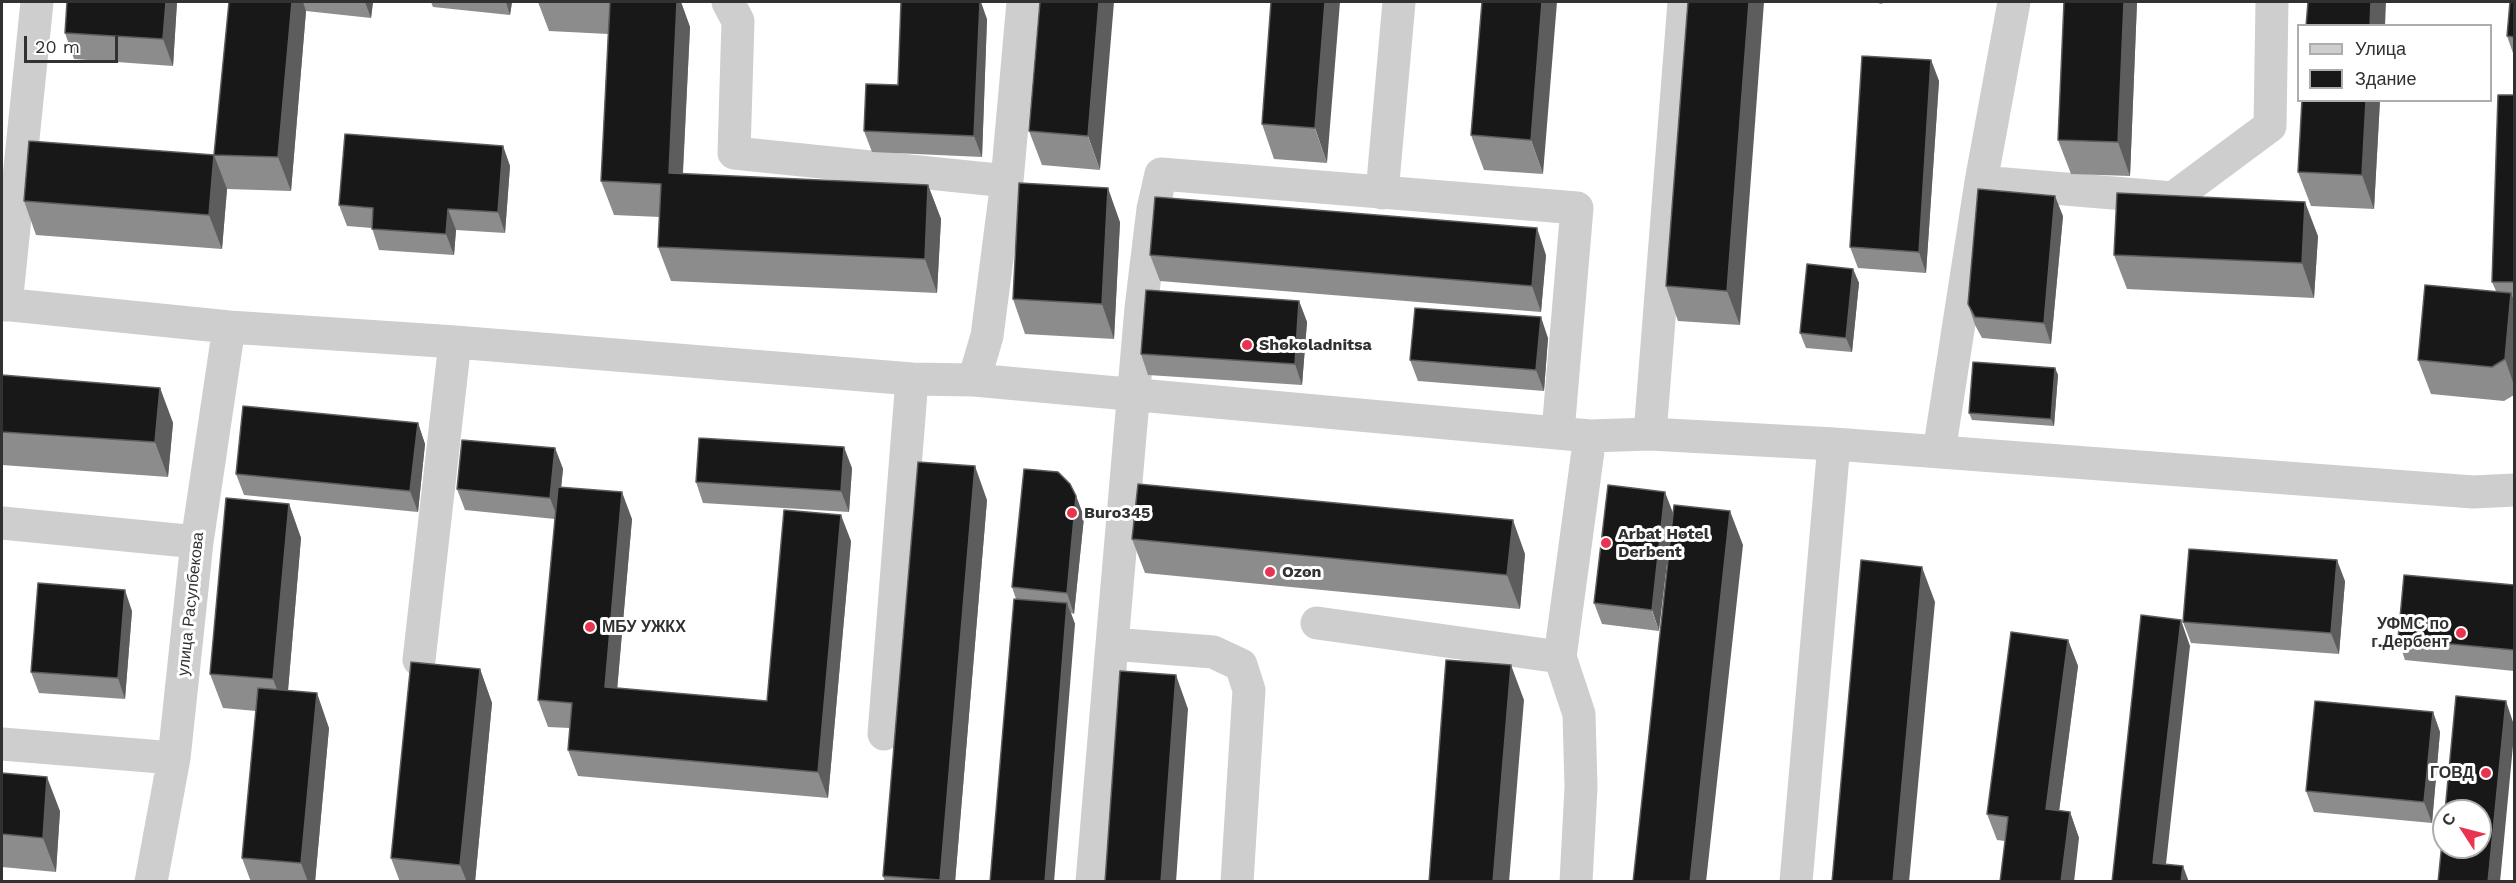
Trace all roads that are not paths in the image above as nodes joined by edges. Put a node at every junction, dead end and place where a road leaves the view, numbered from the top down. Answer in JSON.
{"nodes":[{"id":1,"x":38,"y":2,"type":"edge"},
{"id":2,"x":728,"y":2,"type":"edge"},
{"id":3,"x":1023,"y":2,"type":"edge"},
{"id":4,"x":1399,"y":2,"type":"edge"},
{"id":5,"x":1684,"y":2,"type":"edge"},
{"id":6,"x":2014,"y":2,"type":"edge"},
{"id":7,"x":2272,"y":2,"type":"edge"},
{"id":8,"x":15,"y":98,"type":"edge"},
{"id":9,"x":1007,"y":181,"type":"junction"},
{"id":10,"x":1981,"y":182,"type":"junction"},
{"id":11,"x":1382,"y":193,"type":"junction"},
{"id":12,"x":4,"y":304,"type":"edge"},
{"id":13,"x":229,"y":327,"type":"junction"},
{"id":14,"x":455,"y":342,"type":"junction"},
{"id":15,"x":912,"y":379,"type":"junction"},
{"id":16,"x":974,"y":380,"type":"junction"},
{"id":17,"x":1134,"y":395,"type":"junction"},
{"id":18,"x":1574,"y":434,"type":"junction"},
{"id":19,"x":1650,"y":434,"type":"junction"},
{"id":20,"x":1834,"y":444,"type":"junction"},
{"id":21,"x":1939,"y":452,"type":"junction"},
{"id":22,"x":2514,"y":490,"type":"edge"},
{"id":23,"x":2473,"y":492,"type":"junction"},
{"id":24,"x":2514,"y":508,"type":"edge"},
{"id":25,"x":2,"y":523,"type":"edge"},
{"id":26,"x":197,"y":542,"type":"junction"},
{"id":27,"x":1317,"y":623,"type":"dead end"},
{"id":28,"x":1112,"y":644,"type":"junction"},
{"id":29,"x":1560,"y":657,"type":"junction"},
{"id":30,"x":419,"y":660,"type":"edge"},
{"id":31,"x":884,"y":734,"type":"dead end"},
{"id":32,"x":2,"y":744,"type":"edge"},
{"id":33,"x":174,"y":758,"type":"junction"},
{"id":34,"x":151,"y":882,"type":"edge"},
{"id":35,"x":1092,"y":882,"type":"edge"},
{"id":36,"x":1237,"y":882,"type":"edge"},
{"id":37,"x":1576,"y":882,"type":"edge"},
{"id":38,"x":1797,"y":882,"type":"edge"}],
"edges":[{"from":1,"to":8,"type":"street"},
{"from":2,"to":9,"type":"street"},
{"from":3,"to":9,"type":"street"},
{"from":4,"to":11,"type":"street"},
{"from":5,"to":19,"type":"street"},
{"from":6,"to":10,"type":"street"},
{"from":7,"to":10,"type":"street"},
{"from":8,"to":12,"type":"street"},
{"from":9,"to":16,"type":"street"},
{"from":10,"to":21,"type":"street"},
{"from":11,"to":17,"type":"street"},
{"from":11,"to":18,"type":"street"},
{"from":12,"to":13,"type":"street"},
{"from":13,"to":14,"type":"street"},
{"from":13,"to":26,"type":"street","name":"улица Расулбекова"},
{"from":14,"to":15,"type":"street"},
{"from":14,"to":30,"type":"street"},
{"from":15,"to":16,"type":"street"},
{"from":15,"to":31,"type":"street"},
{"from":16,"to":17,"type":"street"},
{"from":17,"to":18,"type":"street"},
{"from":17,"to":28,"type":"street"},
{"from":18,"to":19,"type":"street"},
{"from":18,"to":29,"type":"street"},
{"from":19,"to":20,"type":"street"},
{"from":20,"to":21,"type":"street"},
{"from":20,"to":38,"type":"street"},
{"from":21,"to":23,"type":"street"},
{"from":22,"to":23,"type":"street"},
{"from":23,"to":24,"type":"street"},
{"from":25,"to":26,"type":"street"},
{"from":26,"to":33,"type":"street","name":"улица Расулбекова"},
{"from":27,"to":29,"type":"street"},
{"from":28,"to":35,"type":"street"},
{"from":28,"to":36,"type":"street"},
{"from":29,"to":37,"type":"street"},
{"from":32,"to":33,"type":"street"},
{"from":33,"to":34,"type":"street","name":"улица Расулбекова"}]}
